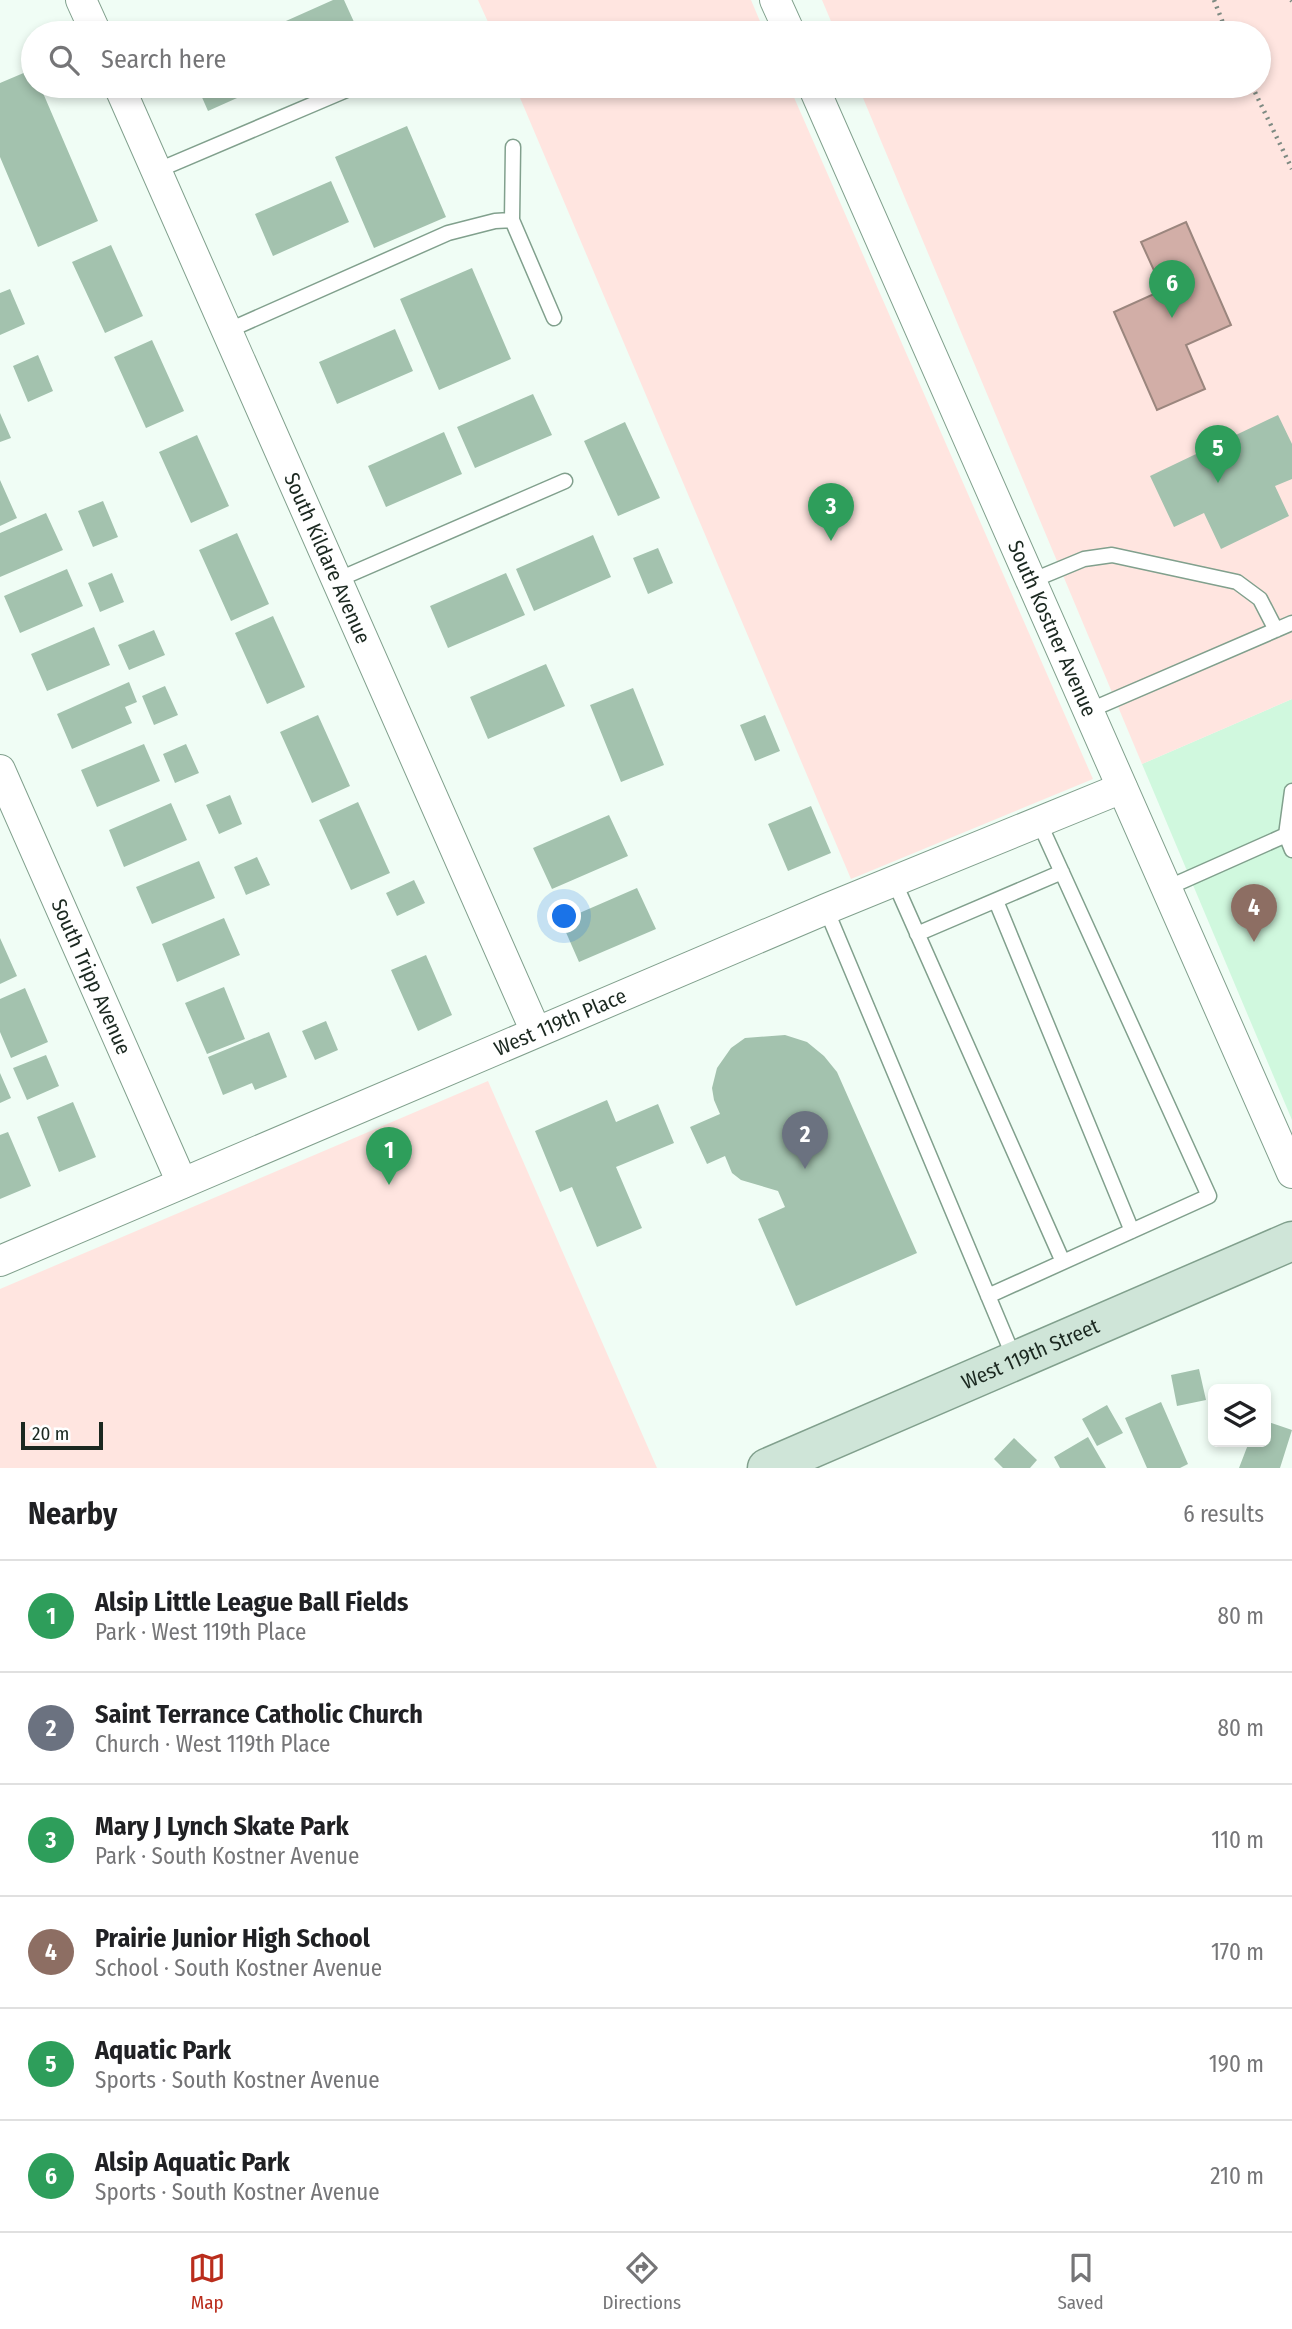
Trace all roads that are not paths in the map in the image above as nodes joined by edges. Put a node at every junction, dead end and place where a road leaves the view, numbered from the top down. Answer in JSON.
{"nodes":[{"id":1,"x":81,"y":0,"type":"edge"},
{"id":2,"x":775,"y":0,"type":"edge"},
{"id":3,"x":91,"y":21,"type":"edge"},
{"id":4,"x":785,"y":21,"type":"edge"},
{"id":5,"x":124,"y":98,"type":"edge"},
{"id":6,"x":327,"y":98,"type":"edge"},
{"id":7,"x":818,"y":98,"type":"edge"},
{"id":8,"x":513,"y":147,"type":"dead end"},
{"id":9,"x":156,"y":170,"type":"junction"},
{"id":10,"x":512,"y":220,"type":"junction"},
{"id":11,"x":554,"y":318,"type":"dead end"},
{"id":12,"x":227,"y":331,"type":"junction"},
{"id":13,"x":565,"y":481,"type":"dead end"},
{"id":14,"x":337,"y":580,"type":"junction"},
{"id":15,"x":1031,"y":581,"type":"junction"},
{"id":16,"x":1292,"y":623,"type":"edge"},
{"id":17,"x":1276,"y":630,"type":"junction"},
{"id":18,"x":1088,"y":711,"type":"junction"},
{"id":19,"x":0,"y":770,"type":"edge"},
{"id":20,"x":1122,"y":788,"type":"junction"},
{"id":21,"x":1292,"y":791,"type":"edge"},
{"id":22,"x":1039,"y":822,"type":"junction"},
{"id":23,"x":1286,"y":835,"type":"junction"},
{"id":24,"x":1292,"y":850,"type":"edge"},
{"id":25,"x":1062,"y":872,"type":"junction"},
{"id":26,"x":894,"y":881,"type":"junction"},
{"id":27,"x":1167,"y":888,"type":"junction"},
{"id":28,"x":996,"y":901,"type":"junction"},
{"id":29,"x":826,"y":909,"type":"junction"},
{"id":30,"x":917,"y":934,"type":"junction"},
{"id":31,"x":536,"y":1032,"type":"junction"},
{"id":32,"x":1291,"y":1166,"type":"edge"},
{"id":33,"x":182,"y":1183,"type":"junction"},
{"id":34,"x":1132,"y":1231,"type":"junction"},
{"id":35,"x":1292,"y":1241,"type":"edge"},
{"id":36,"x":0,"y":1261,"type":"edge"},
{"id":37,"x":1063,"y":1262,"type":"junction"},
{"id":38,"x":988,"y":1296,"type":"junction"},
{"id":39,"x":1016,"y":1361,"type":"junction"},
{"id":40,"x":768,"y":1468,"type":"edge"}],
"edges":[{"from":1,"to":3,"type":"street"},
{"from":2,"to":4,"type":"street"},
{"from":5,"to":9,"type":"street","name":"South Kildare Avenue"},
{"from":6,"to":9,"type":"lane"},
{"from":7,"to":15,"type":"street","name":"South Kostner Avenue"},
{"from":8,"to":10,"type":"lane"},
{"from":9,"to":12,"type":"street","name":"South Kildare Avenue"},
{"from":10,"to":11,"type":"lane"},
{"from":10,"to":12,"type":"lane"},
{"from":12,"to":14,"type":"street","name":"South Kildare Avenue"},
{"from":13,"to":14,"type":"lane"},
{"from":14,"to":31,"type":"street","name":"South Kildare Avenue"},
{"from":15,"to":17,"type":"lane"},
{"from":15,"to":18,"type":"street","name":"South Kostner Avenue"},
{"from":16,"to":17,"type":"lane"},
{"from":17,"to":18,"type":"lane"},
{"from":18,"to":20,"type":"street","name":"South Kostner Avenue"},
{"from":19,"to":33,"type":"street","name":"South Tripp Avenue"},
{"from":20,"to":22,"type":"street","name":"West 119th Place"},
{"from":20,"to":27,"type":"street","name":"South Kostner Avenue"},
{"from":21,"to":23,"type":"lane"},
{"from":22,"to":25,"type":"lane"},
{"from":22,"to":26,"type":"street","name":"West 119th Place"},
{"from":23,"to":24,"type":"lane"},
{"from":23,"to":27,"type":"lane"},
{"from":25,"to":28,"type":"lane"},
{"from":25,"to":34,"type":"lane"},
{"from":26,"to":29,"type":"street","name":"West 119th Place"},
{"from":26,"to":30,"type":"lane"},
{"from":27,"to":32,"type":"street","name":"South Kostner Avenue"},
{"from":28,"to":30,"type":"lane"},
{"from":28,"to":34,"type":"lane"},
{"from":29,"to":31,"type":"street","name":"West 119th Place"},
{"from":29,"to":38,"type":"lane"},
{"from":30,"to":37,"type":"lane"},
{"from":31,"to":33,"type":"street","name":"West 119th Place"},
{"from":33,"to":36,"type":"street","name":"West 119th Place"},
{"from":34,"to":37,"type":"lane"},
{"from":35,"to":39,"type":"street","name":"West 119th Street"},
{"from":37,"to":38,"type":"lane"},
{"from":38,"to":39,"type":"lane"},
{"from":39,"to":40,"type":"street","name":"West 119th Street"}]}
